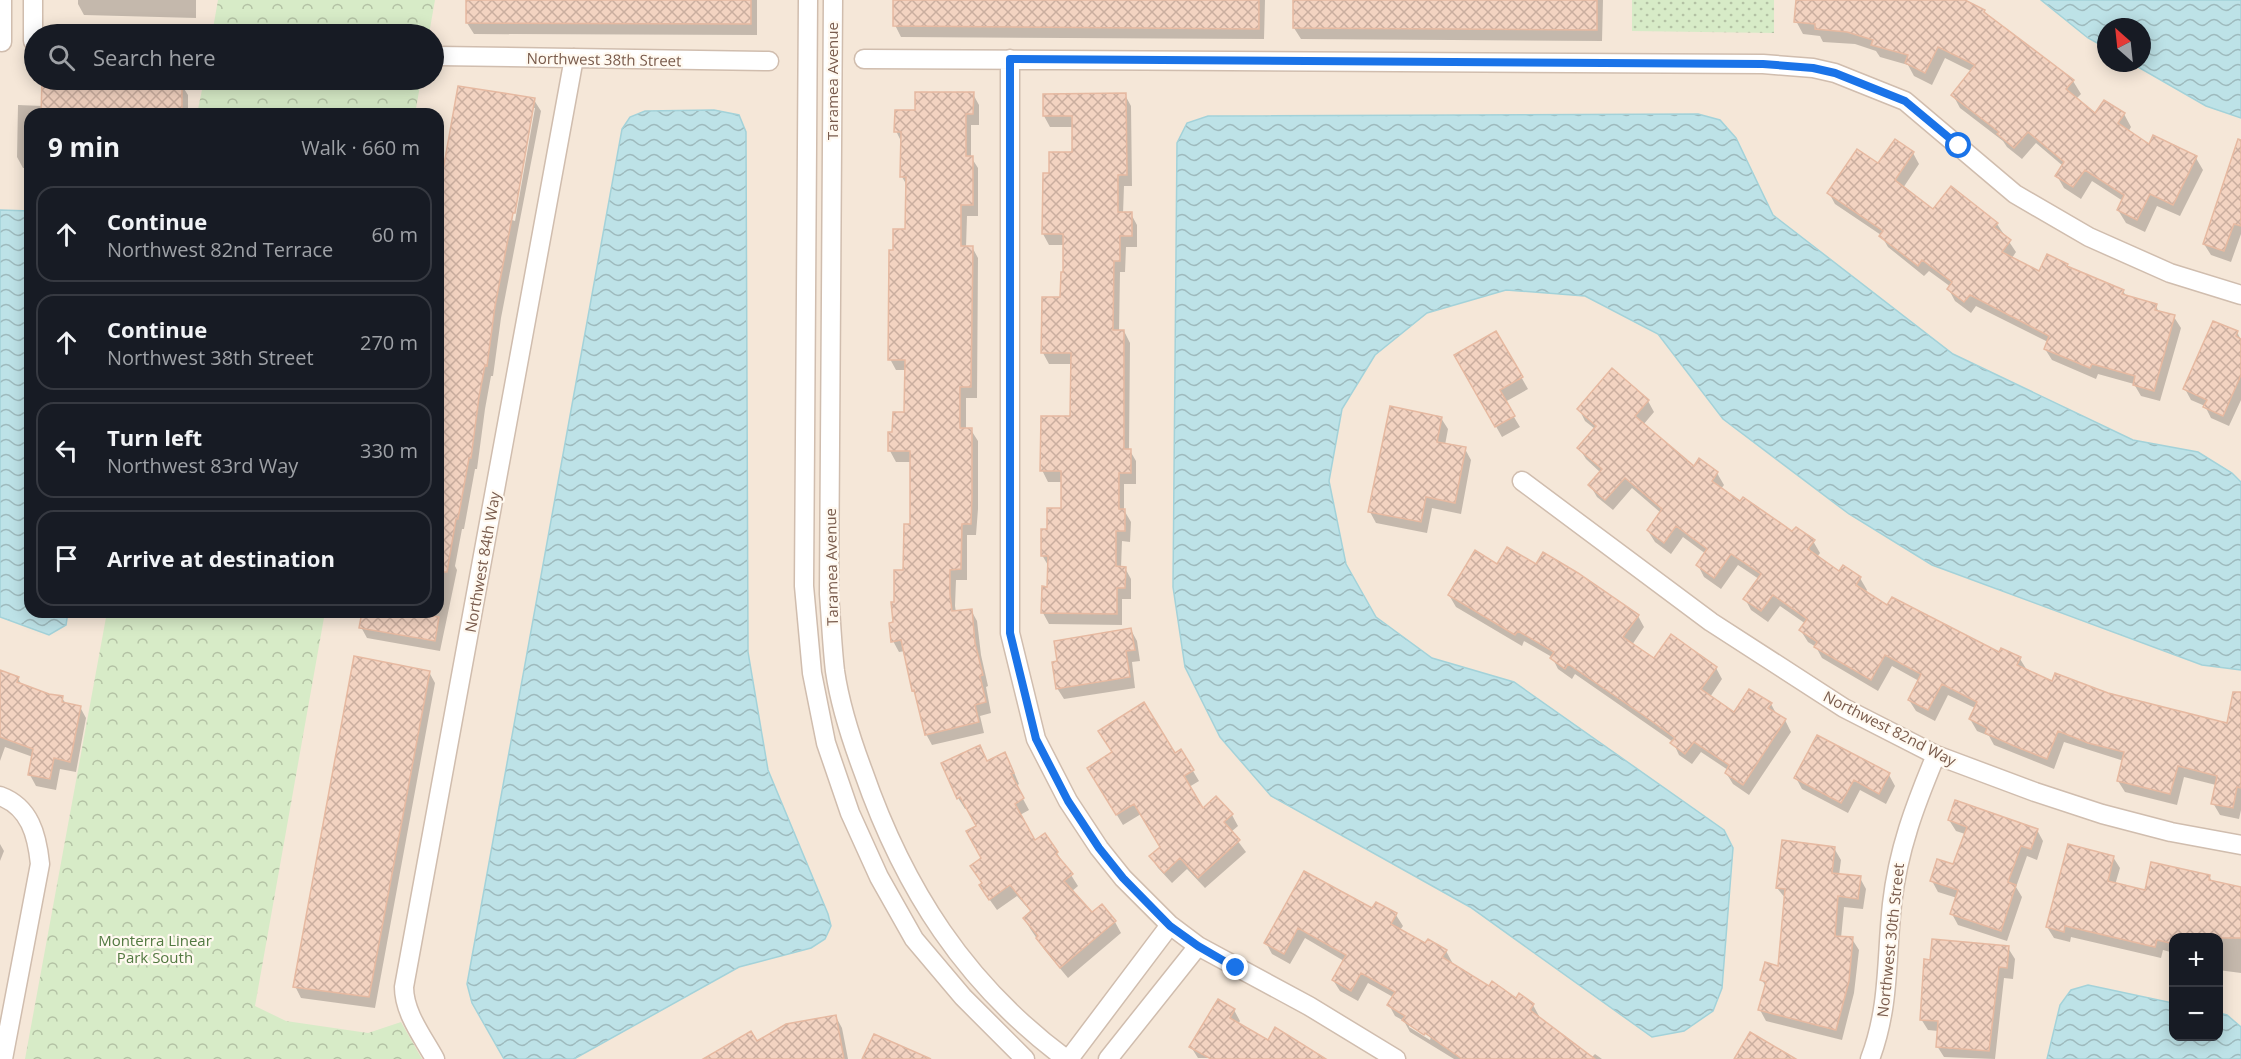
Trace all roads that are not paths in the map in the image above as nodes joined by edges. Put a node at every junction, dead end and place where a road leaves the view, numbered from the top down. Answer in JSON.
{"nodes":[{"id":1,"x":2,"y":0,"type":"edge"},
{"id":2,"x":33,"y":0,"type":"edge"},
{"id":3,"x":808,"y":0,"type":"edge"},
{"id":4,"x":833,"y":0,"type":"edge"},
{"id":5,"x":34,"y":24,"type":"edge"},
{"id":6,"x":24,"y":41,"type":"edge"},
{"id":7,"x":1,"y":42,"type":"edge"},
{"id":8,"x":444,"y":56,"type":"edge"},
{"id":9,"x":574,"y":58,"type":"junction"},
{"id":10,"x":864,"y":59,"type":"dead end"},
{"id":11,"x":1010,"y":59,"type":"junction"},
{"id":12,"x":769,"y":61,"type":"dead end"},
{"id":13,"x":2241,"y":295,"type":"edge"},
{"id":14,"x":1522,"y":481,"type":"dead end"},
{"id":15,"x":1936,"y":755,"type":"junction"},
{"id":16,"x":0,"y":796,"type":"edge"},
{"id":17,"x":2241,"y":845,"type":"edge"},
{"id":18,"x":1170,"y":926,"type":"junction"},
{"id":19,"x":1198,"y":946,"type":"junction"},
{"id":20,"x":3,"y":1059,"type":"edge"},
{"id":21,"x":435,"y":1059,"type":"edge"},
{"id":22,"x":1025,"y":1059,"type":"edge"},
{"id":23,"x":1068,"y":1059,"type":"edge"},
{"id":24,"x":1108,"y":1059,"type":"edge"},
{"id":25,"x":1396,"y":1059,"type":"edge"},
{"id":26,"x":1870,"y":1059,"type":"edge"}],
"edges":[{"from":1,"to":7,"type":"street"},
{"from":2,"to":5,"type":"street"},
{"from":3,"to":22,"type":"street","name":"Taramea Avenue"},
{"from":4,"to":23,"type":"street","name":"Taramea Avenue"},
{"from":6,"to":7,"type":"street"},
{"from":8,"to":9,"type":"street","name":"Northwest 38th Street"},
{"from":9,"to":12,"type":"street","name":"Northwest 38th Street"},
{"from":9,"to":21,"type":"street","name":"Northwest 84th Way"},
{"from":10,"to":11,"type":"street"},
{"from":11,"to":13,"type":"street"},
{"from":11,"to":18,"type":"street"},
{"from":14,"to":15,"type":"street","name":"Northwest 82nd Way"},
{"from":15,"to":17,"type":"street","name":"Northwest 82nd Way"},
{"from":15,"to":26,"type":"street","name":"Northwest 30th Street"},
{"from":16,"to":20,"type":"street"},
{"from":18,"to":19,"type":"street"},
{"from":18,"to":23,"type":"street"},
{"from":19,"to":24,"type":"street"},
{"from":19,"to":25,"type":"street"}]}
